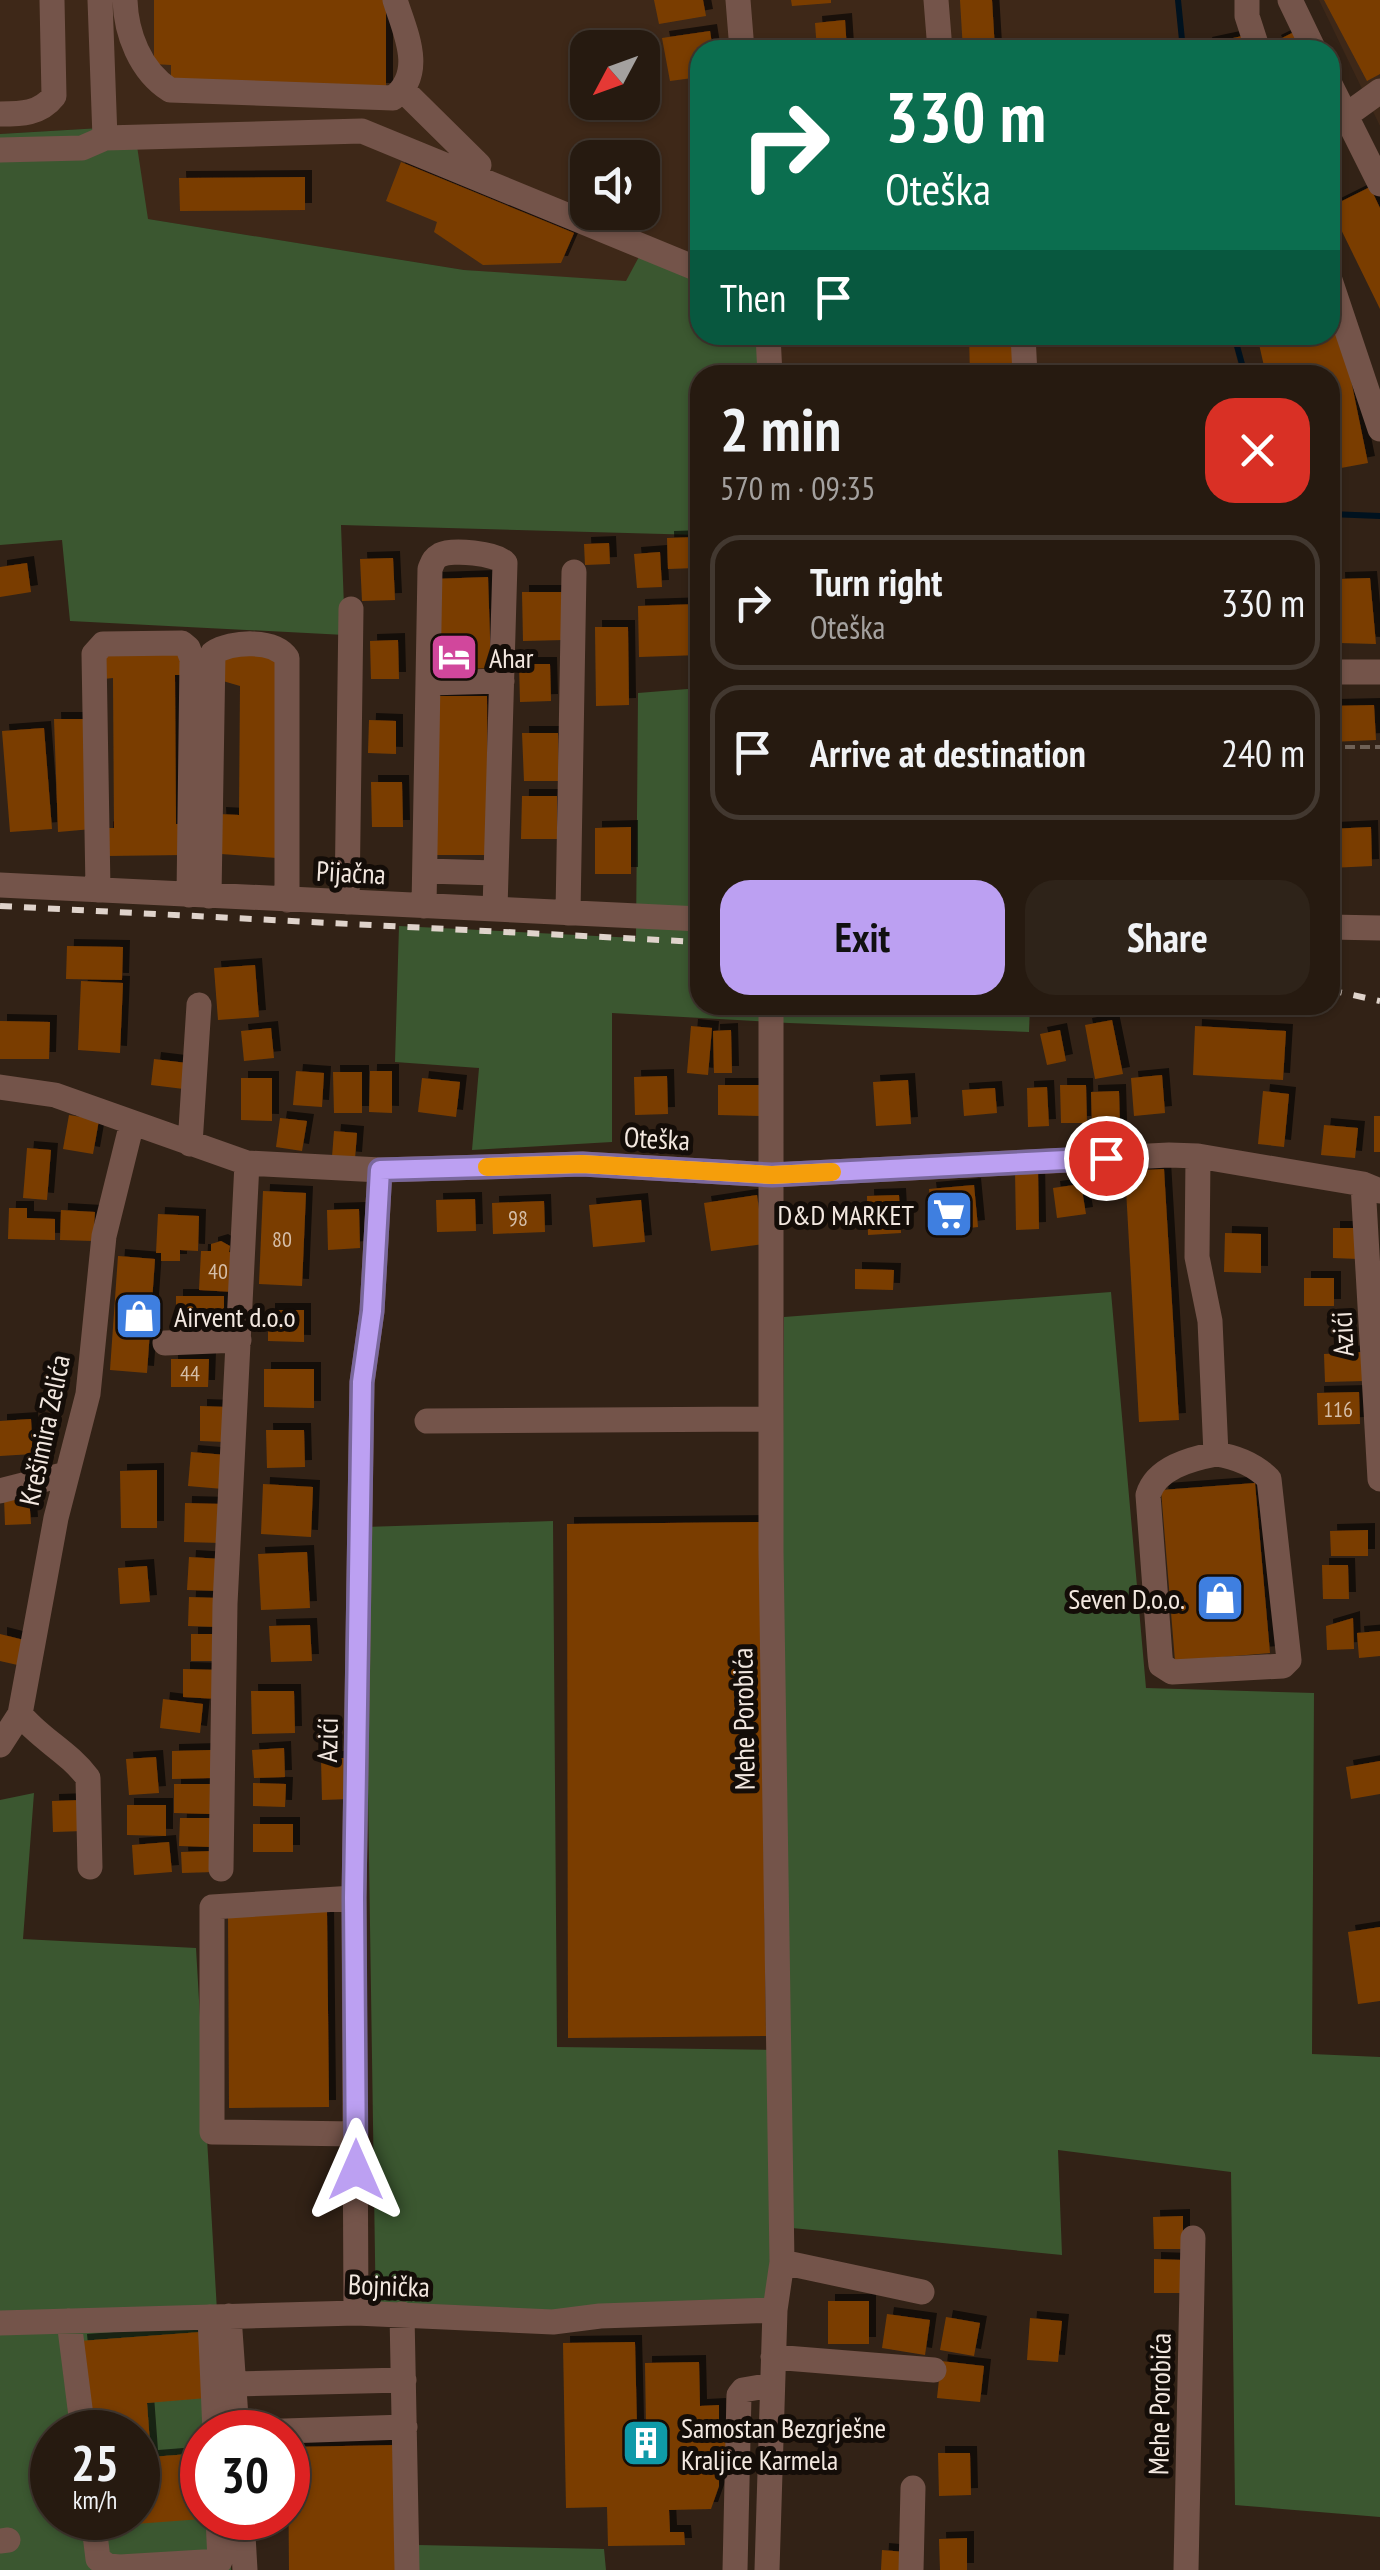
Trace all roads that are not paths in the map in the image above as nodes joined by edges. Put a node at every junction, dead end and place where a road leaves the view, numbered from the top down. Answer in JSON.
{"nodes":[{"id":1,"x":52,"y":0,"type":"edge"},
{"id":2,"x":100,"y":0,"type":"edge"},
{"id":3,"x":125,"y":0,"type":"edge"},
{"id":4,"x":395,"y":0,"type":"edge"},
{"id":5,"x":738,"y":0,"type":"edge"},
{"id":6,"x":936,"y":0,"type":"edge"},
{"id":7,"x":1247,"y":0,"type":"edge"},
{"id":8,"x":1290,"y":0,"type":"edge"},
{"id":9,"x":114,"y":28,"type":"junction"},
{"id":10,"x":741,"y":40,"type":"edge"},
{"id":11,"x":939,"y":40,"type":"edge"},
{"id":12,"x":1255,"y":40,"type":"edge"},
{"id":13,"x":1309,"y":40,"type":"edge"},
{"id":14,"x":404,"y":90,"type":"junction"},
{"id":15,"x":1380,"y":91,"type":"edge"},
{"id":16,"x":0,"y":114,"type":"edge"},
{"id":17,"x":1340,"y":118,"type":"edge"},
{"id":18,"x":1340,"y":124,"type":"edge"},
{"id":19,"x":105,"y":138,"type":"junction"},
{"id":20,"x":0,"y":150,"type":"edge"},
{"id":21,"x":479,"y":165,"type":"dead end"},
{"id":22,"x":1380,"y":184,"type":"edge"},
{"id":23,"x":690,"y":266,"type":"edge"},
{"id":24,"x":1340,"y":310,"type":"edge"},
{"id":25,"x":1380,"y":429,"type":"edge"},
{"id":26,"x":574,"y":572,"type":"dead end"},
{"id":27,"x":351,"y":609,"type":"dead end"},
{"id":28,"x":1340,"y":672,"type":"edge"},
{"id":29,"x":1380,"y":672,"type":"edge"},
{"id":30,"x":502,"y":681,"type":"junction"},
{"id":31,"x":428,"y":682,"type":"junction"},
{"id":32,"x":425,"y":871,"type":"junction"},
{"id":33,"x":496,"y":874,"type":"junction"},
{"id":34,"x":0,"y":886,"type":"edge"},
{"id":35,"x":98,"y":890,"type":"junction"},
{"id":36,"x":199,"y":895,"type":"junction"},
{"id":37,"x":287,"y":900,"type":"junction"},
{"id":38,"x":347,"y":902,"type":"junction"},
{"id":39,"x":424,"y":906,"type":"junction"},
{"id":40,"x":495,"y":909,"type":"junction"},
{"id":41,"x":568,"y":913,"type":"junction"},
{"id":42,"x":690,"y":919,"type":"edge"},
{"id":43,"x":1340,"y":928,"type":"edge"},
{"id":44,"x":1380,"y":928,"type":"edge"},
{"id":45,"x":199,"y":1004,"type":"dead end"},
{"id":46,"x":772,"y":1015,"type":"edge"},
{"id":47,"x":0,"y":1087,"type":"edge"},
{"id":48,"x":132,"y":1124,"type":"junction"},
{"id":49,"x":190,"y":1144,"type":"junction"},
{"id":50,"x":1198,"y":1156,"type":"junction"},
{"id":51,"x":247,"y":1163,"type":"junction"},
{"id":52,"x":380,"y":1170,"type":"junction"},
{"id":53,"x":772,"y":1175,"type":"junction"},
{"id":54,"x":1372,"y":1188,"type":"edge"},
{"id":55,"x":239,"y":1340,"type":"junction"},
{"id":56,"x":165,"y":1343,"type":"dead end"},
{"id":57,"x":771,"y":1418,"type":"junction"},
{"id":58,"x":427,"y":1422,"type":"dead end"},
{"id":59,"x":1216,"y":1454,"type":"junction"},
{"id":60,"x":66,"y":1474,"type":"junction"},
{"id":61,"x":1380,"y":1480,"type":"edge"},
{"id":62,"x":0,"y":1491,"type":"edge"},
{"id":63,"x":20,"y":1714,"type":"junction"},
{"id":64,"x":0,"y":1745,"type":"edge"},
{"id":65,"x":90,"y":1866,"type":"dead end"},
{"id":66,"x":221,"y":1869,"type":"dead end"},
{"id":67,"x":354,"y":1898,"type":"junction"},
{"id":68,"x":355,"y":2134,"type":"junction"},
{"id":69,"x":1192,"y":2238,"type":"dead end"},
{"id":70,"x":782,"y":2262,"type":"junction"},
{"id":71,"x":922,"y":2292,"type":"dead end"},
{"id":72,"x":775,"y":2310,"type":"junction"},
{"id":73,"x":356,"y":2313,"type":"junction"},
{"id":74,"x":402,"y":2314,"type":"junction"},
{"id":75,"x":220,"y":2316,"type":"junction"},
{"id":76,"x":69,"y":2321,"type":"junction"},
{"id":77,"x":0,"y":2323,"type":"edge"},
{"id":78,"x":773,"y":2357,"type":"junction"},
{"id":79,"x":934,"y":2370,"type":"dead end"},
{"id":80,"x":404,"y":2380,"type":"junction"},
{"id":81,"x":234,"y":2384,"type":"junction"},
{"id":82,"x":772,"y":2385,"type":"junction"},
{"id":83,"x":80,"y":2410,"type":"edge"},
{"id":84,"x":216,"y":2410,"type":"edge"},
{"id":85,"x":236,"y":2410,"type":"edge"},
{"id":86,"x":405,"y":2427,"type":"junction"},
{"id":87,"x":310,"y":2430,"type":"edge"},
{"id":88,"x":913,"y":2488,"type":"dead end"},
{"id":89,"x":96,"y":2540,"type":"edge"},
{"id":90,"x":219,"y":2540,"type":"edge"},
{"id":91,"x":243,"y":2540,"type":"edge"},
{"id":92,"x":735,"y":2564,"type":"edge"},
{"id":93,"x":220,"y":2566,"type":"edge"},
{"id":94,"x":767,"y":2566,"type":"edge"},
{"id":95,"x":245,"y":2570,"type":"edge"},
{"id":96,"x":406,"y":2570,"type":"edge"},
{"id":97,"x":911,"y":2570,"type":"edge"},
{"id":98,"x":1186,"y":2570,"type":"edge"}],
"edges":[{"from":1,"to":16,"type":"street"},
{"from":2,"to":9,"type":"street"},
{"from":3,"to":9,"type":"street"},
{"from":4,"to":14,"type":"street"},
{"from":5,"to":10,"type":"street"},
{"from":6,"to":11,"type":"street"},
{"from":7,"to":12,"type":"street"},
{"from":8,"to":13,"type":"street"},
{"from":9,"to":14,"type":"street"},
{"from":9,"to":19,"type":"street"},
{"from":14,"to":21,"type":"street"},
{"from":15,"to":17,"type":"street"},
{"from":18,"to":22,"type":"street"},
{"from":19,"to":20,"type":"street"},
{"from":19,"to":23,"type":"street"},
{"from":24,"to":25,"type":"street"},
{"from":26,"to":41,"type":"street"},
{"from":27,"to":38,"type":"street"},
{"from":28,"to":29,"type":"street"},
{"from":30,"to":31,"type":"street"},
{"from":30,"to":31,"type":"street"},
{"from":30,"to":33,"type":"street"},
{"from":31,"to":32,"type":"street"},
{"from":32,"to":33,"type":"street"},
{"from":32,"to":39,"type":"street"},
{"from":33,"to":40,"type":"street"},
{"from":34,"to":35,"type":"street","name":"Pijačna"},
{"from":35,"to":36,"type":"street","name":"Pijačna"},
{"from":35,"to":36,"type":"street"},
{"from":36,"to":37,"type":"street","name":"Pijačna"},
{"from":36,"to":37,"type":"street"},
{"from":37,"to":38,"type":"street","name":"Pijačna"},
{"from":38,"to":39,"type":"street","name":"Pijačna"},
{"from":39,"to":40,"type":"street","name":"Pijačna"},
{"from":40,"to":41,"type":"street","name":"Pijačna"},
{"from":41,"to":42,"type":"street","name":"Pijačna"},
{"from":43,"to":44,"type":"street"},
{"from":45,"to":49,"type":"street"},
{"from":46,"to":53,"type":"street"},
{"from":47,"to":48,"type":"street","name":"Oteška"},
{"from":48,"to":49,"type":"street","name":"Oteška"},
{"from":48,"to":60,"type":"street","name":"Krešimira Zelića"},
{"from":49,"to":51,"type":"street","name":"Oteška"},
{"from":50,"to":53,"type":"street","name":"Oteška"},
{"from":50,"to":54,"type":"street","name":"Oteška"},
{"from":50,"to":59,"type":"street"},
{"from":51,"to":52,"type":"street","name":"Oteška"},
{"from":51,"to":55,"type":"street"},
{"from":52,"to":53,"type":"street","name":"Oteška"},
{"from":52,"to":67,"type":"street","name":"Azići"},
{"from":53,"to":57,"type":"street","name":"Mehe Porobića"},
{"from":54,"to":61,"type":"street","name":"Azići"},
{"from":55,"to":56,"type":"street"},
{"from":55,"to":66,"type":"street"},
{"from":57,"to":58,"type":"street"},
{"from":57,"to":70,"type":"street","name":"Mehe Porobića"},
{"from":59,"to":59,"type":"street"},
{"from":60,"to":62,"type":"street"},
{"from":60,"to":63,"type":"street","name":"Krešimira Zelića"},
{"from":63,"to":64,"type":"street","name":"Krešimira Zelića"},
{"from":63,"to":65,"type":"street"},
{"from":67,"to":68,"type":"street","name":"Azići"},
{"from":67,"to":68,"type":"street"},
{"from":68,"to":73,"type":"street","name":"Azići"},
{"from":69,"to":98,"type":"street","name":"Mehe Porobića"},
{"from":70,"to":71,"type":"street"},
{"from":70,"to":72,"type":"street","name":"Mehe Porobića"},
{"from":72,"to":74,"type":"street","name":"Bojnička"},
{"from":72,"to":78,"type":"street","name":"Mehe Porobića"},
{"from":73,"to":74,"type":"street","name":"Bojnička"},
{"from":73,"to":75,"type":"street","name":"Bojnička"},
{"from":74,"to":80,"type":"street"},
{"from":75,"to":76,"type":"street","name":"Bojnička"},
{"from":75,"to":81,"type":"street"},
{"from":75,"to":84,"type":"street"},
{"from":76,"to":77,"type":"street","name":"Bojnička"},
{"from":76,"to":83,"type":"street"},
{"from":78,"to":79,"type":"street"},
{"from":78,"to":82,"type":"street","name":"Mehe Porobića"},
{"from":80,"to":81,"type":"street"},
{"from":80,"to":86,"type":"street"},
{"from":81,"to":85,"type":"street"},
{"from":82,"to":92,"type":"street"},
{"from":82,"to":94,"type":"street","name":"Mehe Porobića"},
{"from":86,"to":87,"type":"street"},
{"from":86,"to":96,"type":"street"},
{"from":88,"to":97,"type":"street"},
{"from":89,"to":93,"type":"street"},
{"from":90,"to":93,"type":"street"},
{"from":91,"to":95,"type":"street"},
{"from":92,"to":94,"type":"street"}]}
